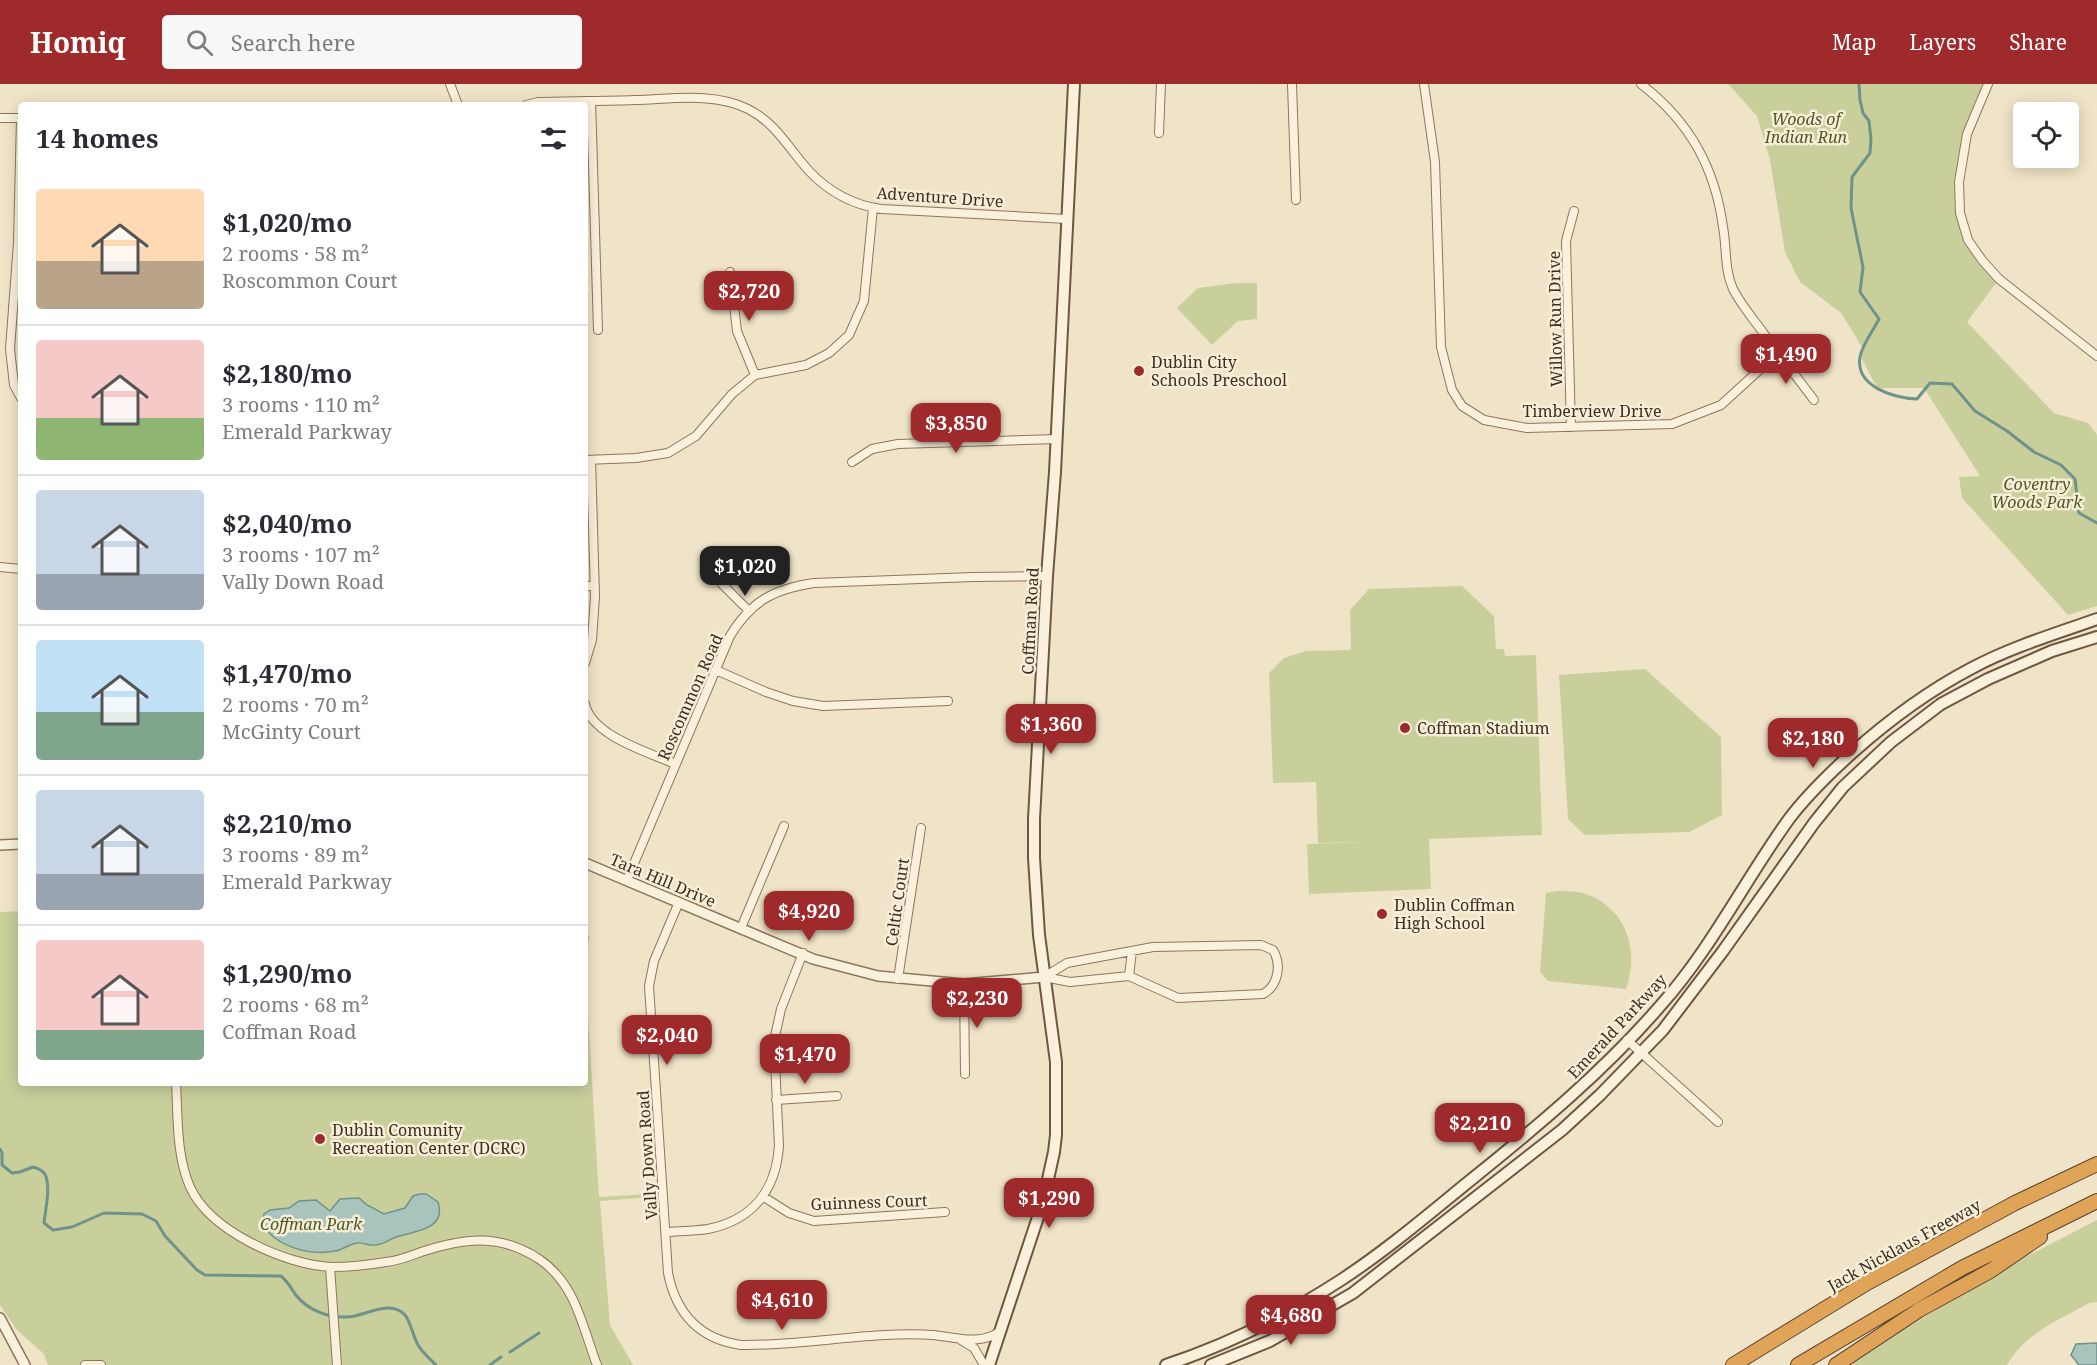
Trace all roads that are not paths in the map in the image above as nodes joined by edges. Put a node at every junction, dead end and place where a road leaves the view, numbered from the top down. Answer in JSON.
{"nodes":[{"id":1,"x":450,"y":84,"type":"edge"},
{"id":2,"x":1074,"y":84,"type":"edge"},
{"id":3,"x":1161,"y":84,"type":"edge"},
{"id":4,"x":1292,"y":84,"type":"edge"},
{"id":5,"x":1424,"y":84,"type":"edge"},
{"id":6,"x":1641,"y":84,"type":"edge"},
{"id":7,"x":1988,"y":84,"type":"edge"},
{"id":8,"x":591,"y":101,"type":"junction"},
{"id":9,"x":457,"y":102,"type":"edge"},
{"id":10,"x":538,"y":102,"type":"edge"},
{"id":11,"x":0,"y":118,"type":"edge"},
{"id":12,"x":18,"y":118,"type":"edge"},
{"id":13,"x":1159,"y":133,"type":"dead end"},
{"id":14,"x":1296,"y":200,"type":"dead end"},
{"id":15,"x":873,"y":208,"type":"junction"},
{"id":16,"x":1574,"y":211,"type":"dead end"},
{"id":17,"x":1067,"y":219,"type":"junction"},
{"id":18,"x":18,"y":255,"type":"edge"},
{"id":19,"x":730,"y":272,"type":"dead end"},
{"id":20,"x":598,"y":330,"type":"dead end"},
{"id":21,"x":2097,"y":344,"type":"edge"},
{"id":22,"x":1778,"y":353,"type":"junction"},
{"id":23,"x":2094,"y":354,"type":"edge"},
{"id":24,"x":755,"y":375,"type":"junction"},
{"id":25,"x":18,"y":393,"type":"edge"},
{"id":26,"x":1814,"y":400,"type":"dead end"},
{"id":27,"x":1571,"y":427,"type":"junction"},
{"id":28,"x":1057,"y":439,"type":"junction"},
{"id":29,"x":588,"y":460,"type":"edge"},
{"id":30,"x":852,"y":462,"type":"dead end"},
{"id":31,"x":0,"y":567,"type":"edge"},
{"id":32,"x":18,"y":568,"type":"edge"},
{"id":33,"x":1047,"y":576,"type":"junction"},
{"id":34,"x":722,"y":584,"type":"dead end"},
{"id":35,"x":588,"y":586,"type":"edge"},
{"id":36,"x":595,"y":586,"type":"junction"},
{"id":37,"x":748,"y":610,"type":"junction"},
{"id":38,"x":2097,"y":620,"type":"edge"},
{"id":39,"x":2097,"y":637,"type":"edge"},
{"id":40,"x":588,"y":653,"type":"edge"},
{"id":41,"x":716,"y":670,"type":"junction"},
{"id":42,"x":948,"y":701,"type":"dead end"},
{"id":43,"x":588,"y":712,"type":"edge"},
{"id":44,"x":675,"y":764,"type":"junction"},
{"id":45,"x":784,"y":826,"type":"dead end"},
{"id":46,"x":921,"y":828,"type":"dead end"},
{"id":47,"x":18,"y":844,"type":"edge"},
{"id":48,"x":0,"y":845,"type":"edge"},
{"id":49,"x":588,"y":864,"type":"edge"},
{"id":50,"x":627,"y":880,"type":"junction"},
{"id":51,"x":679,"y":902,"type":"junction"},
{"id":52,"x":741,"y":928,"type":"junction"},
{"id":53,"x":1132,"y":951,"type":"junction"},
{"id":54,"x":803,"y":953,"type":"junction"},
{"id":55,"x":1129,"y":976,"type":"junction"},
{"id":56,"x":1044,"y":977,"type":"junction"},
{"id":57,"x":898,"y":979,"type":"junction"},
{"id":58,"x":964,"y":984,"type":"junction"},
{"id":59,"x":1627,"y":1040,"type":"junction"},
{"id":60,"x":1642,"y":1053,"type":"junction"},
{"id":61,"x":965,"y":1074,"type":"dead end"},
{"id":62,"x":176,"y":1086,"type":"edge"},
{"id":63,"x":837,"y":1096,"type":"dead end"},
{"id":64,"x":776,"y":1100,"type":"junction"},
{"id":65,"x":1719,"y":1122,"type":"dead end"},
{"id":66,"x":2097,"y":1164,"type":"edge"},
{"id":67,"x":764,"y":1197,"type":"junction"},
{"id":68,"x":2097,"y":1201,"type":"edge"},
{"id":69,"x":945,"y":1212,"type":"dead end"},
{"id":70,"x":2074,"y":1212,"type":"junction"},
{"id":71,"x":666,"y":1232,"type":"junction"},
{"id":72,"x":330,"y":1267,"type":"junction"},
{"id":73,"x":0,"y":1318,"type":"edge"},
{"id":74,"x":1000,"y":1331,"type":"junction"},
{"id":75,"x":954,"y":1337,"type":"junction"},
{"id":76,"x":25,"y":1365,"type":"edge"},
{"id":77,"x":85,"y":1365,"type":"edge"},
{"id":78,"x":102,"y":1365,"type":"edge"},
{"id":79,"x":337,"y":1365,"type":"edge"},
{"id":80,"x":597,"y":1365,"type":"edge"},
{"id":81,"x":984,"y":1365,"type":"edge"},
{"id":82,"x":989,"y":1365,"type":"edge"},
{"id":83,"x":1166,"y":1365,"type":"edge"},
{"id":84,"x":1211,"y":1365,"type":"edge"},
{"id":85,"x":1733,"y":1365,"type":"edge"},
{"id":86,"x":1798,"y":1365,"type":"edge"},
{"id":87,"x":1836,"y":1365,"type":"edge"}],
"edges":[{"from":1,"to":9,"type":"street"},
{"from":2,"to":17,"type":"main road","name":"Coffman Road"},
{"from":3,"to":13,"type":"street"},
{"from":4,"to":14,"type":"street"},
{"from":5,"to":27,"type":"street","name":"Timberview Drive"},
{"from":6,"to":22,"type":"street"},
{"from":7,"to":23,"type":"street"},
{"from":8,"to":10,"type":"street","name":"Adventure Drive"},
{"from":8,"to":15,"type":"street","name":"Adventure Drive"},
{"from":8,"to":20,"type":"street"},
{"from":11,"to":12,"type":"street"},
{"from":15,"to":17,"type":"street","name":"Adventure Drive"},
{"from":15,"to":24,"type":"street"},
{"from":16,"to":27,"type":"street","name":"Willow Run Drive"},
{"from":17,"to":28,"type":"main road","name":"Coffman Road"},
{"from":18,"to":25,"type":"street"},
{"from":19,"to":24,"type":"street"},
{"from":21,"to":23,"type":"street"},
{"from":22,"to":26,"type":"street"},
{"from":22,"to":27,"type":"street","name":"Timberview Drive"},
{"from":24,"to":29,"type":"street"},
{"from":28,"to":30,"type":"street"},
{"from":28,"to":33,"type":"main road","name":"Coffman Road"},
{"from":29,"to":36,"type":"street"},
{"from":31,"to":32,"type":"street"},
{"from":33,"to":37,"type":"street","name":"Roscommon Road"},
{"from":33,"to":56,"type":"main road","name":"Coffman Road"},
{"from":34,"to":37,"type":"street"},
{"from":35,"to":36,"type":"street"},
{"from":36,"to":40,"type":"street"},
{"from":37,"to":41,"type":"street","name":"Roscommon Road"},
{"from":38,"to":59,"type":"main road","name":"Emerald Parkway"},
{"from":39,"to":60,"type":"main road","name":"Emerald Parkway"},
{"from":41,"to":42,"type":"street"},
{"from":41,"to":44,"type":"street","name":"Roscommon Road"},
{"from":43,"to":44,"type":"street"},
{"from":44,"to":50,"type":"street","name":"Roscommon Road"},
{"from":45,"to":52,"type":"street"},
{"from":46,"to":57,"type":"street","name":"Celtic Court"},
{"from":47,"to":48,"type":"street"},
{"from":49,"to":50,"type":"street","name":"Tara Hill Drive"},
{"from":50,"to":51,"type":"street","name":"Tara Hill Drive"},
{"from":51,"to":52,"type":"street","name":"Tara Hill Drive"},
{"from":51,"to":71,"type":"street","name":"Vally Down Road"},
{"from":52,"to":54,"type":"street","name":"Tara Hill Drive"},
{"from":53,"to":55,"type":"street"},
{"from":53,"to":55,"type":"street"},
{"from":53,"to":56,"type":"street"},
{"from":54,"to":57,"type":"street","name":"Tara Hill Drive"},
{"from":54,"to":64,"type":"street"},
{"from":55,"to":56,"type":"street"},
{"from":56,"to":58,"type":"street","name":"Tara Hill Drive"},
{"from":56,"to":74,"type":"main road","name":"Coffman Road"},
{"from":57,"to":58,"type":"street","name":"Tara Hill Drive"},
{"from":58,"to":61,"type":"street"},
{"from":59,"to":60,"type":"street"},
{"from":59,"to":83,"type":"main road","name":"Emerald Parkway"},
{"from":60,"to":65,"type":"street"},
{"from":60,"to":84,"type":"main road","name":"Emerald Parkway"},
{"from":62,"to":72,"type":"street"},
{"from":63,"to":64,"type":"street"},
{"from":64,"to":67,"type":"street"},
{"from":66,"to":85,"type":"highway","name":"Jack Nicklaus Freeway"},
{"from":67,"to":69,"type":"street","name":"Guinness Court"},
{"from":67,"to":71,"type":"street"},
{"from":68,"to":70,"type":"highway"},
{"from":70,"to":86,"type":"highway"},
{"from":70,"to":87,"type":"highway"},
{"from":71,"to":75,"type":"street","name":"Vally Down Road"},
{"from":72,"to":79,"type":"street"},
{"from":72,"to":80,"type":"street"},
{"from":73,"to":76,"type":"street"},
{"from":74,"to":75,"type":"street","name":"Vally Down Road"},
{"from":74,"to":82,"type":"main road","name":"Coffman Road"},
{"from":75,"to":81,"type":"street"},
{"from":77,"to":78,"type":"street"}]}
